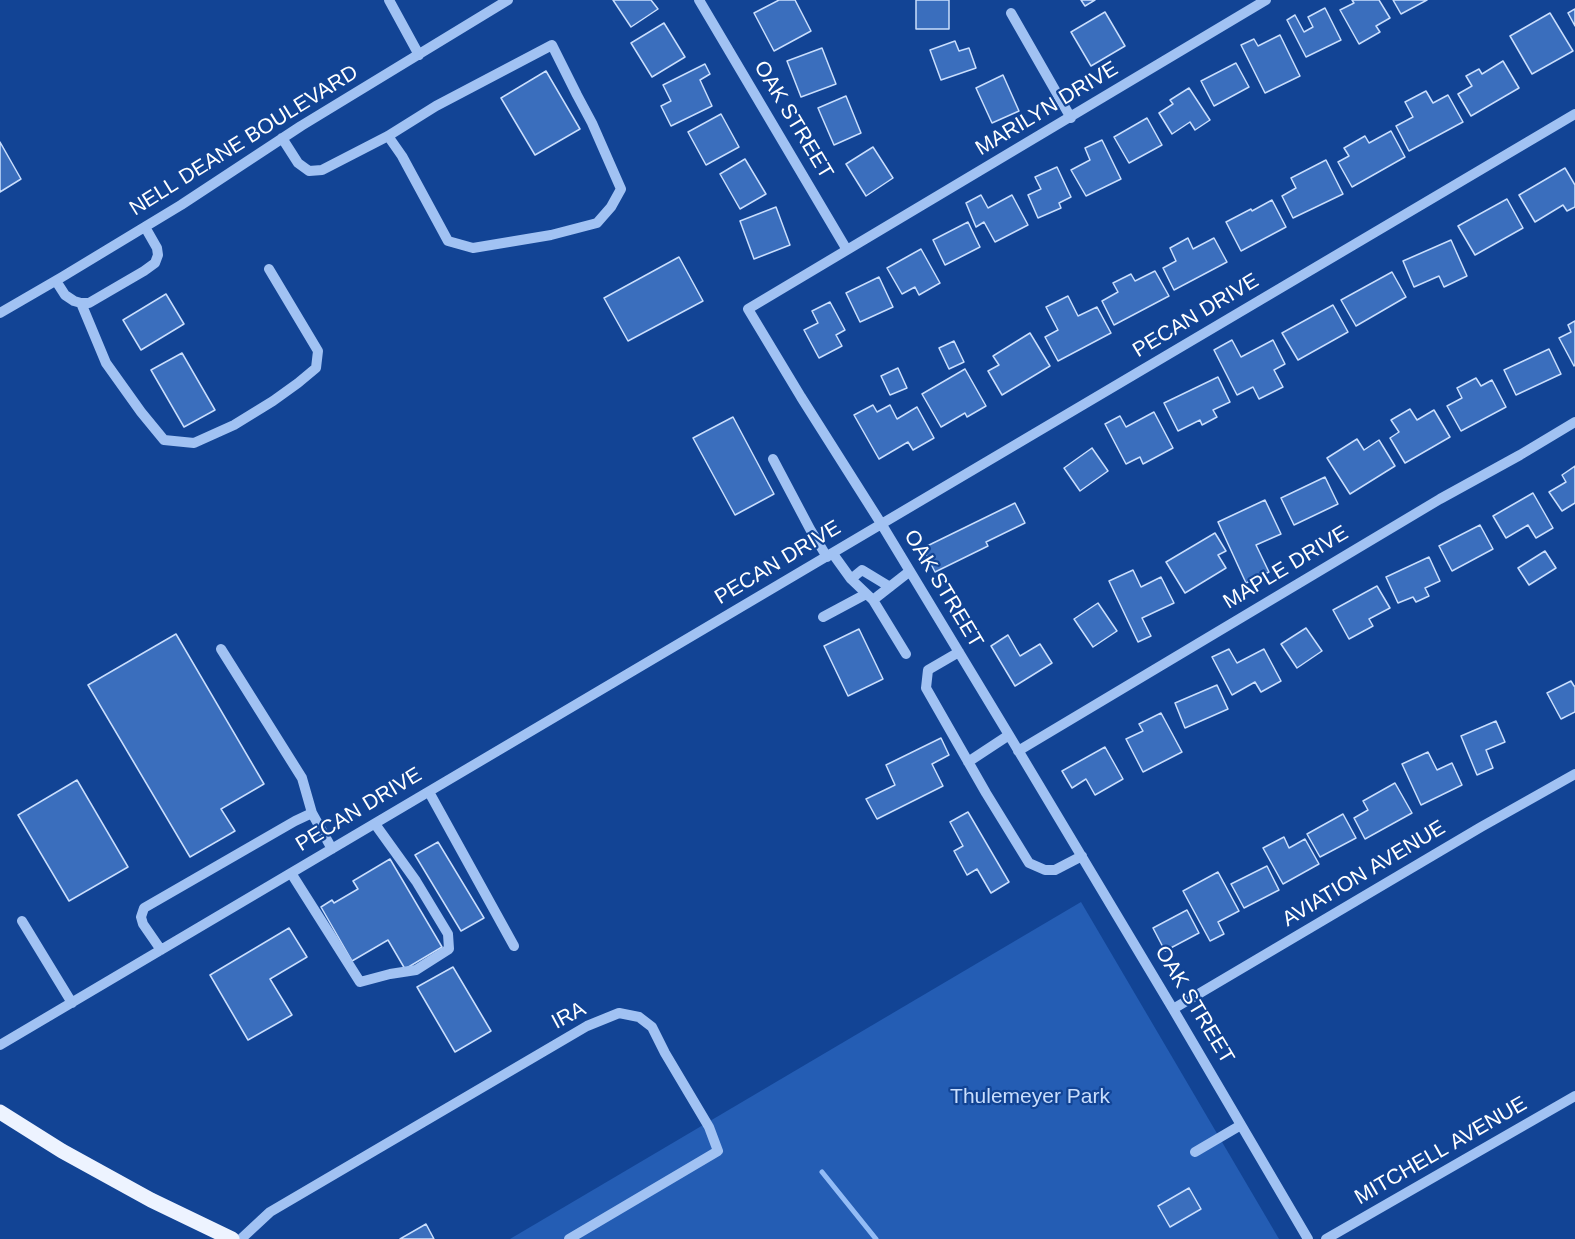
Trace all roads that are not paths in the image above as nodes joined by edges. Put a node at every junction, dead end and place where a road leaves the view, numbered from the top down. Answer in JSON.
{"nodes":[{"id":1,"x":389,"y":0,"type":"edge"},
{"id":2,"x":508,"y":0,"type":"edge"},
{"id":3,"x":699,"y":0,"type":"edge"},
{"id":4,"x":1266,"y":0,"type":"edge"},
{"id":5,"x":1011,"y":13,"type":"dead end"},
{"id":6,"x":419,"y":55,"type":"junction"},
{"id":7,"x":1575,"y":114,"type":"edge"},
{"id":8,"x":1071,"y":118,"type":"junction"},
{"id":9,"x":388,"y":136,"type":"junction"},
{"id":10,"x":282,"y":138,"type":"junction"},
{"id":11,"x":145,"y":227,"type":"junction"},
{"id":12,"x":847,"y":250,"type":"junction"},
{"id":13,"x":269,"y":269,"type":"dead end"},
{"id":14,"x":56,"y":281,"type":"junction"},
{"id":15,"x":81,"y":303,"type":"junction"},
{"id":16,"x":2,"y":308,"type":"edge"},
{"id":17,"x":1575,"y":422,"type":"edge"},
{"id":18,"x":773,"y":459,"type":"dead end"},
{"id":19,"x":882,"y":525,"type":"junction"},
{"id":20,"x":830,"y":555,"type":"junction"},
{"id":21,"x":910,"y":571,"type":"junction"},
{"id":22,"x":851,"y":579,"type":"junction"},
{"id":23,"x":890,"y":587,"type":"junction"},
{"id":24,"x":870,"y":597,"type":"junction"},
{"id":25,"x":823,"y":617,"type":"dead end"},
{"id":26,"x":221,"y":649,"type":"dead end"},
{"id":27,"x":959,"y":652,"type":"junction"},
{"id":28,"x":906,"y":654,"type":"dead end"},
{"id":29,"x":1009,"y":735,"type":"junction"},
{"id":30,"x":1018,"y":751,"type":"junction"},
{"id":31,"x":968,"y":762,"type":"junction"},
{"id":32,"x":1574,"y":777,"type":"edge"},
{"id":33,"x":429,"y":792,"type":"junction"},
{"id":34,"x":312,"y":813,"type":"junction"},
{"id":35,"x":375,"y":824,"type":"junction"},
{"id":36,"x":333,"y":849,"type":"junction"},
{"id":37,"x":1082,"y":856,"type":"junction"},
{"id":38,"x":291,"y":873,"type":"junction"},
{"id":39,"x":22,"y":921,"type":"dead end"},
{"id":40,"x":514,"y":946,"type":"dead end"},
{"id":41,"x":161,"y":950,"type":"junction"},
{"id":42,"x":72,"y":1003,"type":"junction"},
{"id":43,"x":1173,"y":1009,"type":"junction"},
{"id":44,"x":0,"y":1046,"type":"edge"},
{"id":45,"x":1575,"y":1096,"type":"edge"},
{"id":46,"x":0,"y":1112,"type":"edge"},
{"id":47,"x":1241,"y":1125,"type":"junction"},
{"id":48,"x":1195,"y":1152,"type":"dead end"},
{"id":49,"x":232,"y":1239,"type":"edge"},
{"id":50,"x":241,"y":1239,"type":"edge"},
{"id":51,"x":569,"y":1239,"type":"edge"},
{"id":52,"x":1308,"y":1239,"type":"edge"},
{"id":53,"x":1326,"y":1239,"type":"edge"}],
"edges":[{"from":1,"to":6,"type":"street"},
{"from":2,"to":6,"type":"street","name":"NELL DEANE BOULEVARD"},
{"from":3,"to":12,"type":"street","name":"OAK STREET"},
{"from":4,"to":8,"type":"street","name":"MARILYN DRIVE"},
{"from":5,"to":8,"type":"street"},
{"from":6,"to":10,"type":"street","name":"NELL DEANE BOULEVARD"},
{"from":7,"to":19,"type":"street","name":"PECAN DRIVE"},
{"from":8,"to":12,"type":"street","name":"MARILYN DRIVE"},
{"from":9,"to":9,"type":"street"},
{"from":9,"to":10,"type":"street"},
{"from":10,"to":11,"type":"street","name":"NELL DEANE BOULEVARD"},
{"from":11,"to":14,"type":"street","name":"NELL DEANE BOULEVARD"},
{"from":11,"to":15,"type":"street"},
{"from":12,"to":19,"type":"street","name":"OAK STREET"},
{"from":13,"to":15,"type":"street"},
{"from":14,"to":15,"type":"street"},
{"from":14,"to":16,"type":"street","name":"NELL DEANE BOULEVARD"},
{"from":17,"to":30,"type":"street","name":"MAPLE DRIVE"},
{"from":18,"to":20,"type":"street"},
{"from":19,"to":20,"type":"street","name":"PECAN DRIVE"},
{"from":19,"to":21,"type":"street","name":"OAK STREET"},
{"from":20,"to":22,"type":"street"},
{"from":20,"to":33,"type":"street","name":"PECAN DRIVE"},
{"from":21,"to":23,"type":"street"},
{"from":21,"to":27,"type":"street","name":"OAK STREET"},
{"from":22,"to":23,"type":"street"},
{"from":22,"to":24,"type":"street"},
{"from":23,"to":24,"type":"street"},
{"from":24,"to":25,"type":"street"},
{"from":24,"to":28,"type":"street"},
{"from":26,"to":34,"type":"street"},
{"from":27,"to":29,"type":"street","name":"OAK STREET"},
{"from":27,"to":31,"type":"street"},
{"from":29,"to":30,"type":"street","name":"OAK STREET"},
{"from":29,"to":31,"type":"street"},
{"from":30,"to":37,"type":"street","name":"OAK STREET"},
{"from":31,"to":37,"type":"street"},
{"from":32,"to":43,"type":"street","name":"AVIATION AVENUE"},
{"from":33,"to":35,"type":"street","name":"PECAN DRIVE"},
{"from":33,"to":40,"type":"street"},
{"from":34,"to":36,"type":"street"},
{"from":34,"to":41,"type":"street"},
{"from":35,"to":36,"type":"street","name":"PECAN DRIVE"},
{"from":35,"to":38,"type":"street"},
{"from":36,"to":38,"type":"street","name":"PECAN DRIVE"},
{"from":37,"to":43,"type":"street","name":"OAK STREET"},
{"from":38,"to":41,"type":"street","name":"PECAN DRIVE"},
{"from":39,"to":42,"type":"street"},
{"from":41,"to":42,"type":"street","name":"PECAN DRIVE"},
{"from":42,"to":44,"type":"street","name":"PECAN DRIVE"},
{"from":43,"to":47,"type":"street","name":"OAK STREET"},
{"from":45,"to":53,"type":"street","name":"MITCHELL AVENUE"},
{"from":46,"to":49,"type":"main road"},
{"from":47,"to":48,"type":"street"},
{"from":47,"to":52,"type":"street","name":"OAK STREET"},
{"from":50,"to":51,"type":"street","name":"IRA"}]}
